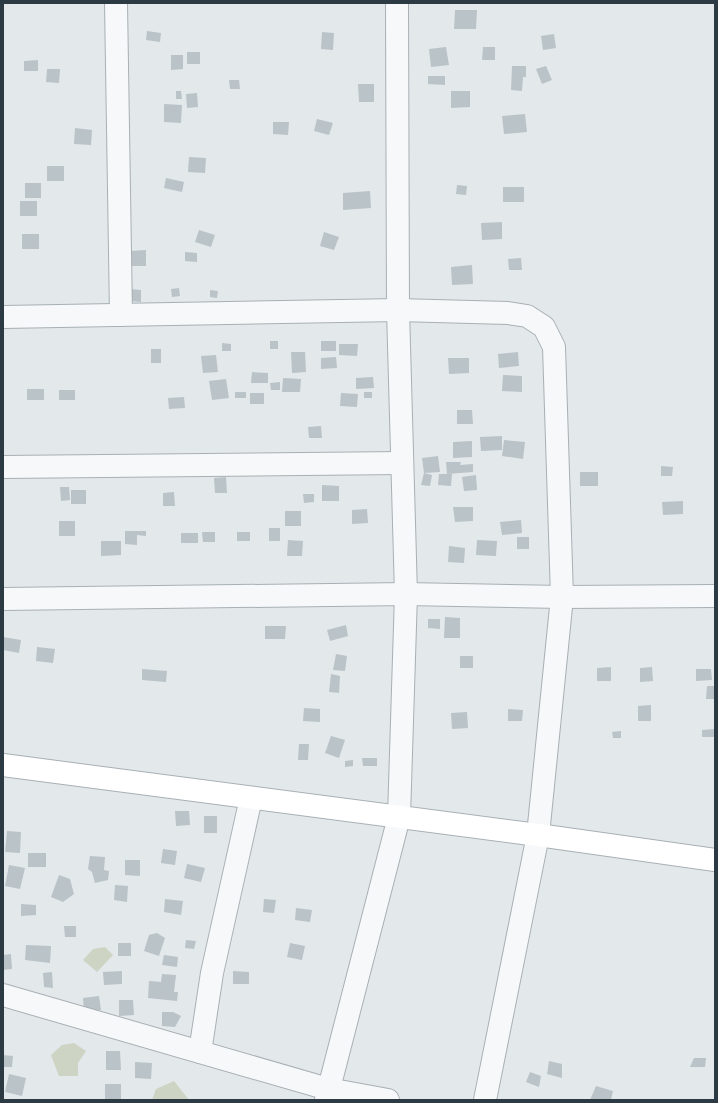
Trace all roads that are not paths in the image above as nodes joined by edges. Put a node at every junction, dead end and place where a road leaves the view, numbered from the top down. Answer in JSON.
{"nodes":[{"id":1,"x":116,"y":3,"type":"edge"},
{"id":2,"x":397,"y":3,"type":"edge"},
{"id":3,"x":398,"y":310,"type":"junction"},
{"id":4,"x":120,"y":315,"type":"junction"},
{"id":5,"x":3,"y":317,"type":"edge"},
{"id":6,"x":402,"y":463,"type":"junction"},
{"id":7,"x":3,"y":467,"type":"edge"},
{"id":8,"x":406,"y":594,"type":"junction"},
{"id":9,"x":715,"y":596,"type":"edge"},
{"id":10,"x":562,"y":597,"type":"junction"},
{"id":11,"x":3,"y":599,"type":"edge"},
{"id":12,"x":3,"y":765,"type":"edge"},
{"id":13,"x":251,"y":798,"type":"junction"},
{"id":14,"x":399,"y":817,"type":"junction"},
{"id":15,"x":538,"y":834,"type":"junction"},
{"id":16,"x":715,"y":860,"type":"edge"},
{"id":17,"x":3,"y":995,"type":"edge"},
{"id":18,"x":200,"y":1052,"type":"junction"},
{"id":19,"x":327,"y":1095,"type":"edge"},
{"id":20,"x":388,"y":1100,"type":"edge"},
{"id":21,"x":485,"y":1100,"type":"edge"}],
"edges":[{"from":1,"to":4,"type":"street"},
{"from":2,"to":3,"type":"street"},
{"from":3,"to":4,"type":"street"},
{"from":3,"to":6,"type":"street"},
{"from":3,"to":10,"type":"street"},
{"from":4,"to":5,"type":"street"},
{"from":6,"to":7,"type":"street"},
{"from":6,"to":8,"type":"street"},
{"from":8,"to":10,"type":"street"},
{"from":8,"to":11,"type":"street"},
{"from":8,"to":14,"type":"street"},
{"from":9,"to":10,"type":"street"},
{"from":10,"to":15,"type":"street"},
{"from":12,"to":13,"type":"street"},
{"from":13,"to":14,"type":"street"},
{"from":13,"to":18,"type":"street"},
{"from":14,"to":15,"type":"street"},
{"from":14,"to":19,"type":"street"},
{"from":15,"to":16,"type":"street"},
{"from":15,"to":21,"type":"street"},
{"from":17,"to":18,"type":"street"},
{"from":18,"to":19,"type":"street"},
{"from":19,"to":20,"type":"street"}]}
